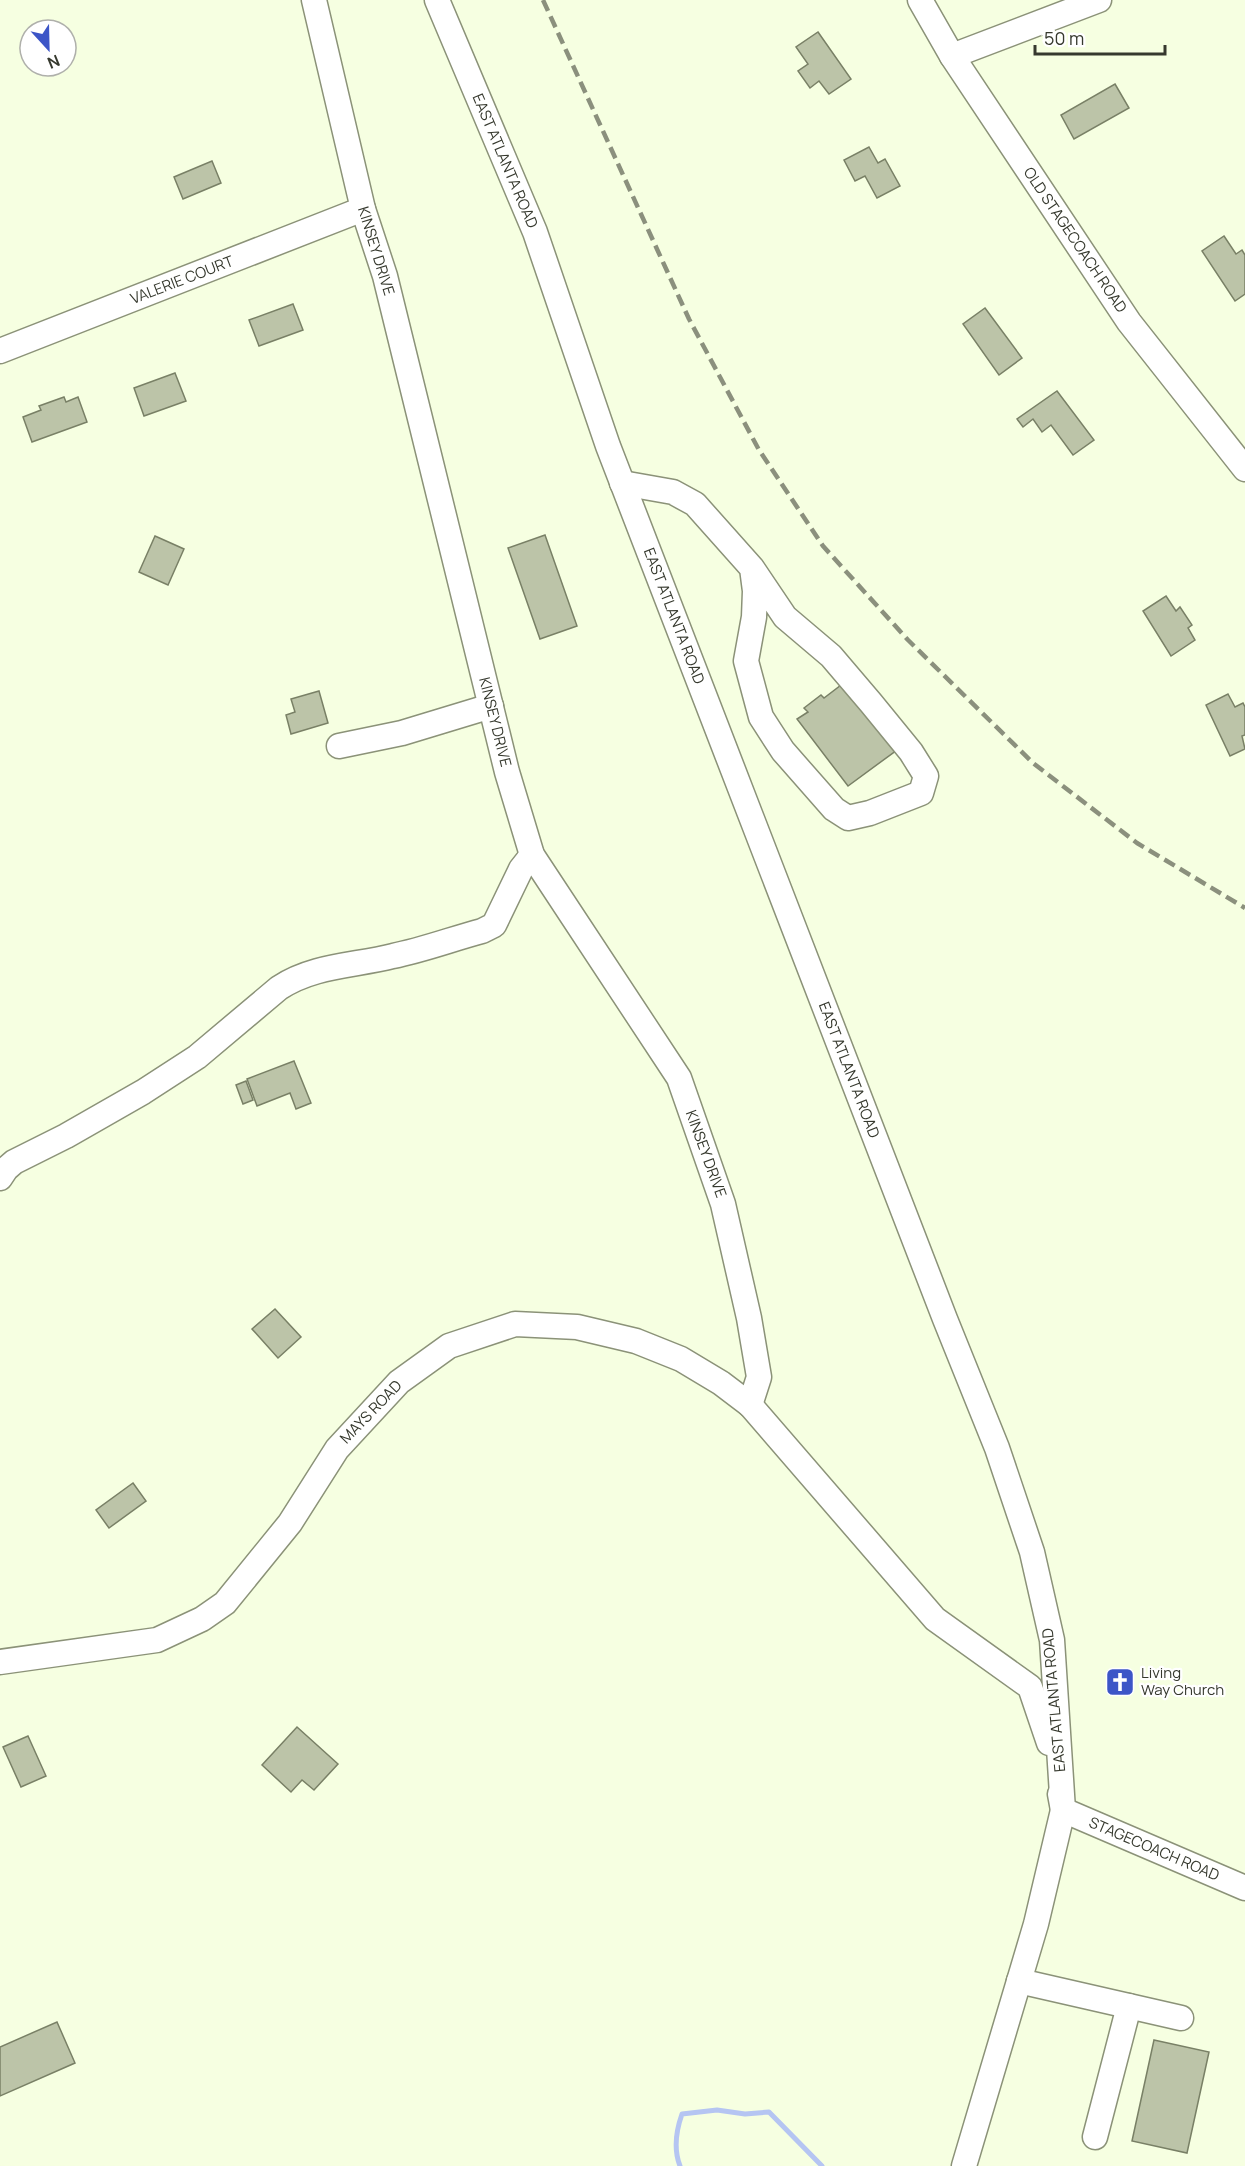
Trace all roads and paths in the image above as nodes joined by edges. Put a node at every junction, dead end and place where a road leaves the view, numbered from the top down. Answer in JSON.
{"nodes":[{"id":1,"x":314,"y":0,"type":"edge"},
{"id":2,"x":437,"y":0,"type":"edge"},
{"id":3,"x":920,"y":0,"type":"edge"},
{"id":4,"x":1099,"y":0,"type":"edge"},
{"id":5,"x":952,"y":56,"type":"junction"},
{"id":6,"x":363,"y":209,"type":"junction"},
{"id":7,"x":0,"y":351,"type":"edge"},
{"id":8,"x":1245,"y":469,"type":"edge"},
{"id":9,"x":622,"y":483,"type":"junction"},
{"id":10,"x":752,"y":568,"type":"junction"},
{"id":11,"x":784,"y":617,"type":"junction"},
{"id":12,"x":753,"y":626,"type":"junction"},
{"id":13,"x":491,"y":706,"type":"junction"},
{"id":14,"x":339,"y":746,"type":"dead end"},
{"id":15,"x":532,"y":855,"type":"junction"},
{"id":16,"x":0,"y":1178,"type":"edge"},
{"id":17,"x":750,"y":1405,"type":"junction"},
{"id":18,"x":0,"y":1662,"type":"edge"},
{"id":19,"x":1063,"y":1810,"type":"junction"},
{"id":20,"x":1245,"y":1888,"type":"edge"},
{"id":21,"x":1019,"y":1981,"type":"junction"},
{"id":22,"x":1129,"y":2006,"type":"junction"},
{"id":23,"x":1181,"y":2018,"type":"dead end"},
{"id":24,"x":1095,"y":2137,"type":"dead end"},
{"id":25,"x":964,"y":2166,"type":"edge"}],
"edges":[{"from":1,"to":6,"type":"street","name":"KINSEY DRIVE"},
{"from":2,"to":9,"type":"street","name":"EAST ATLANTA ROAD"},
{"from":3,"to":5,"type":"street","name":"OLD STAGECOACH ROAD"},
{"from":4,"to":5,"type":"street"},
{"from":5,"to":8,"type":"street","name":"OLD STAGECOACH ROAD"},
{"from":6,"to":7,"type":"street","name":"VALERIE COURT"},
{"from":6,"to":13,"type":"street","name":"KINSEY DRIVE"},
{"from":9,"to":10,"type":"street"},
{"from":9,"to":19,"type":"street","name":"EAST ATLANTA ROAD"},
{"from":10,"to":11,"type":"street"},
{"from":10,"to":12,"type":"street"},
{"from":11,"to":12,"type":"street"},
{"from":11,"to":12,"type":"street"},
{"from":13,"to":14,"type":"street"},
{"from":13,"to":15,"type":"street","name":"KINSEY DRIVE"},
{"from":15,"to":16,"type":"street"},
{"from":15,"to":17,"type":"street","name":"KINSEY DRIVE"},
{"from":17,"to":18,"type":"street","name":"MAYS ROAD"},
{"from":17,"to":19,"type":"street","name":"MAYS ROAD"},
{"from":19,"to":20,"type":"street","name":"STAGECOACH ROAD"},
{"from":19,"to":21,"type":"street","name":"EAST ATLANTA ROAD"},
{"from":21,"to":22,"type":"street"},
{"from":21,"to":25,"type":"street","name":"EAST ATLANTA ROAD"},
{"from":22,"to":23,"type":"street"},
{"from":22,"to":24,"type":"street"}]}
